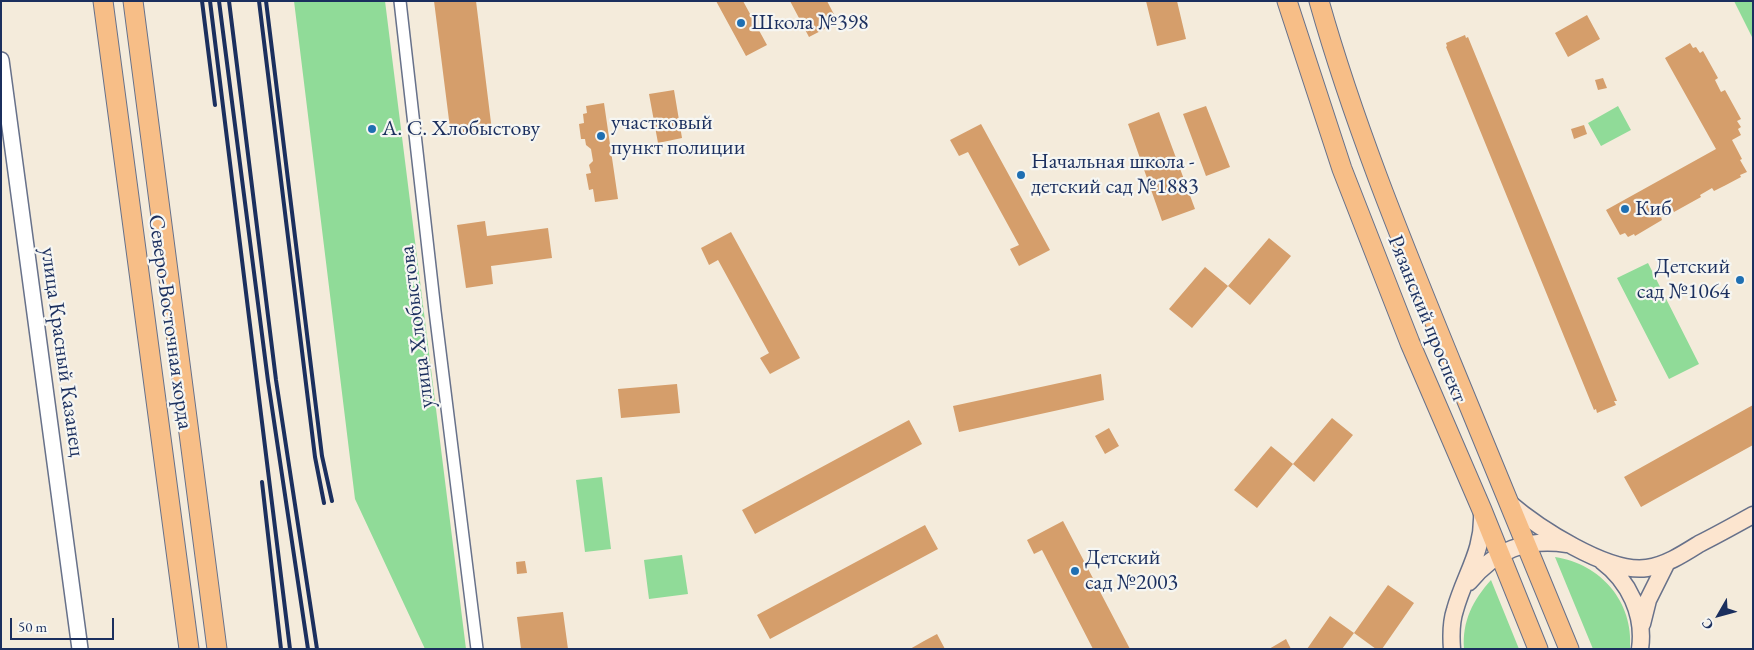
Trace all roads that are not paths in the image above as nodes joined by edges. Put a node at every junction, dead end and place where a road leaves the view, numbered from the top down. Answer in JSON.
{"nodes":[{"id":1,"x":103,"y":1,"type":"edge"},
{"id":2,"x":134,"y":1,"type":"edge"},
{"id":3,"x":400,"y":1,"type":"edge"},
{"id":4,"x":1287,"y":1,"type":"edge"},
{"id":5,"x":1319,"y":1,"type":"edge"},
{"id":6,"x":1,"y":60,"type":"edge"},
{"id":7,"x":1508,"y":502,"type":"junction"},
{"id":8,"x":1482,"y":510,"type":"junction"},
{"id":9,"x":1753,"y":515,"type":"edge"},
{"id":10,"x":1525,"y":545,"type":"junction"},
{"id":11,"x":1574,"y":546,"type":"junction"},
{"id":12,"x":1500,"y":553,"type":"junction"},
{"id":13,"x":1596,"y":557,"type":"junction"},
{"id":14,"x":1667,"y":562,"type":"junction"},
{"id":15,"x":1461,"y":595,"type":"junction"},
{"id":16,"x":1641,"y":631,"type":"junction"},
{"id":17,"x":1451,"y":648,"type":"edge"},
{"id":18,"x":80,"y":649,"type":"edge"},
{"id":19,"x":189,"y":649,"type":"edge"},
{"id":20,"x":216,"y":649,"type":"edge"},
{"id":21,"x":477,"y":649,"type":"edge"},
{"id":22,"x":1538,"y":649,"type":"edge"},
{"id":23,"x":1569,"y":649,"type":"edge"},
{"id":24,"x":1640,"y":649,"type":"edge"}],
"edges":[{"from":1,"to":19,"type":"main road","name":"Северо-Восточная хорда"},
{"from":2,"to":20,"type":"main road","name":"Северо-Восточная хорда"},
{"from":3,"to":21,"type":"street","name":"улица Хлобыстова"},
{"from":4,"to":8,"type":"main road","name":"Рязанский проспект"},
{"from":5,"to":7,"type":"main road","name":"Рязанский проспект"},
{"from":6,"to":18,"type":"street","name":"улица Красный Казанец"},
{"from":7,"to":10,"type":"main road","name":"Рязанский проспект"},
{"from":7,"to":11,"type":"main road"},
{"from":8,"to":12,"type":"main road","name":"Рязанский проспект"},
{"from":8,"to":15,"type":"main road"},
{"from":9,"to":14,"type":"main road"},
{"from":10,"to":11,"type":"main road"},
{"from":10,"to":12,"type":"main road"},
{"from":10,"to":23,"type":"main road","name":"Рязанский проспект"},
{"from":11,"to":13,"type":"main road"},
{"from":12,"to":15,"type":"main road"},
{"from":12,"to":22,"type":"main road","name":"Рязанский проспект"},
{"from":13,"to":14,"type":"main road"},
{"from":13,"to":16,"type":"main road"},
{"from":14,"to":16,"type":"main road"},
{"from":15,"to":17,"type":"main road"},
{"from":16,"to":24,"type":"main road"}]}
